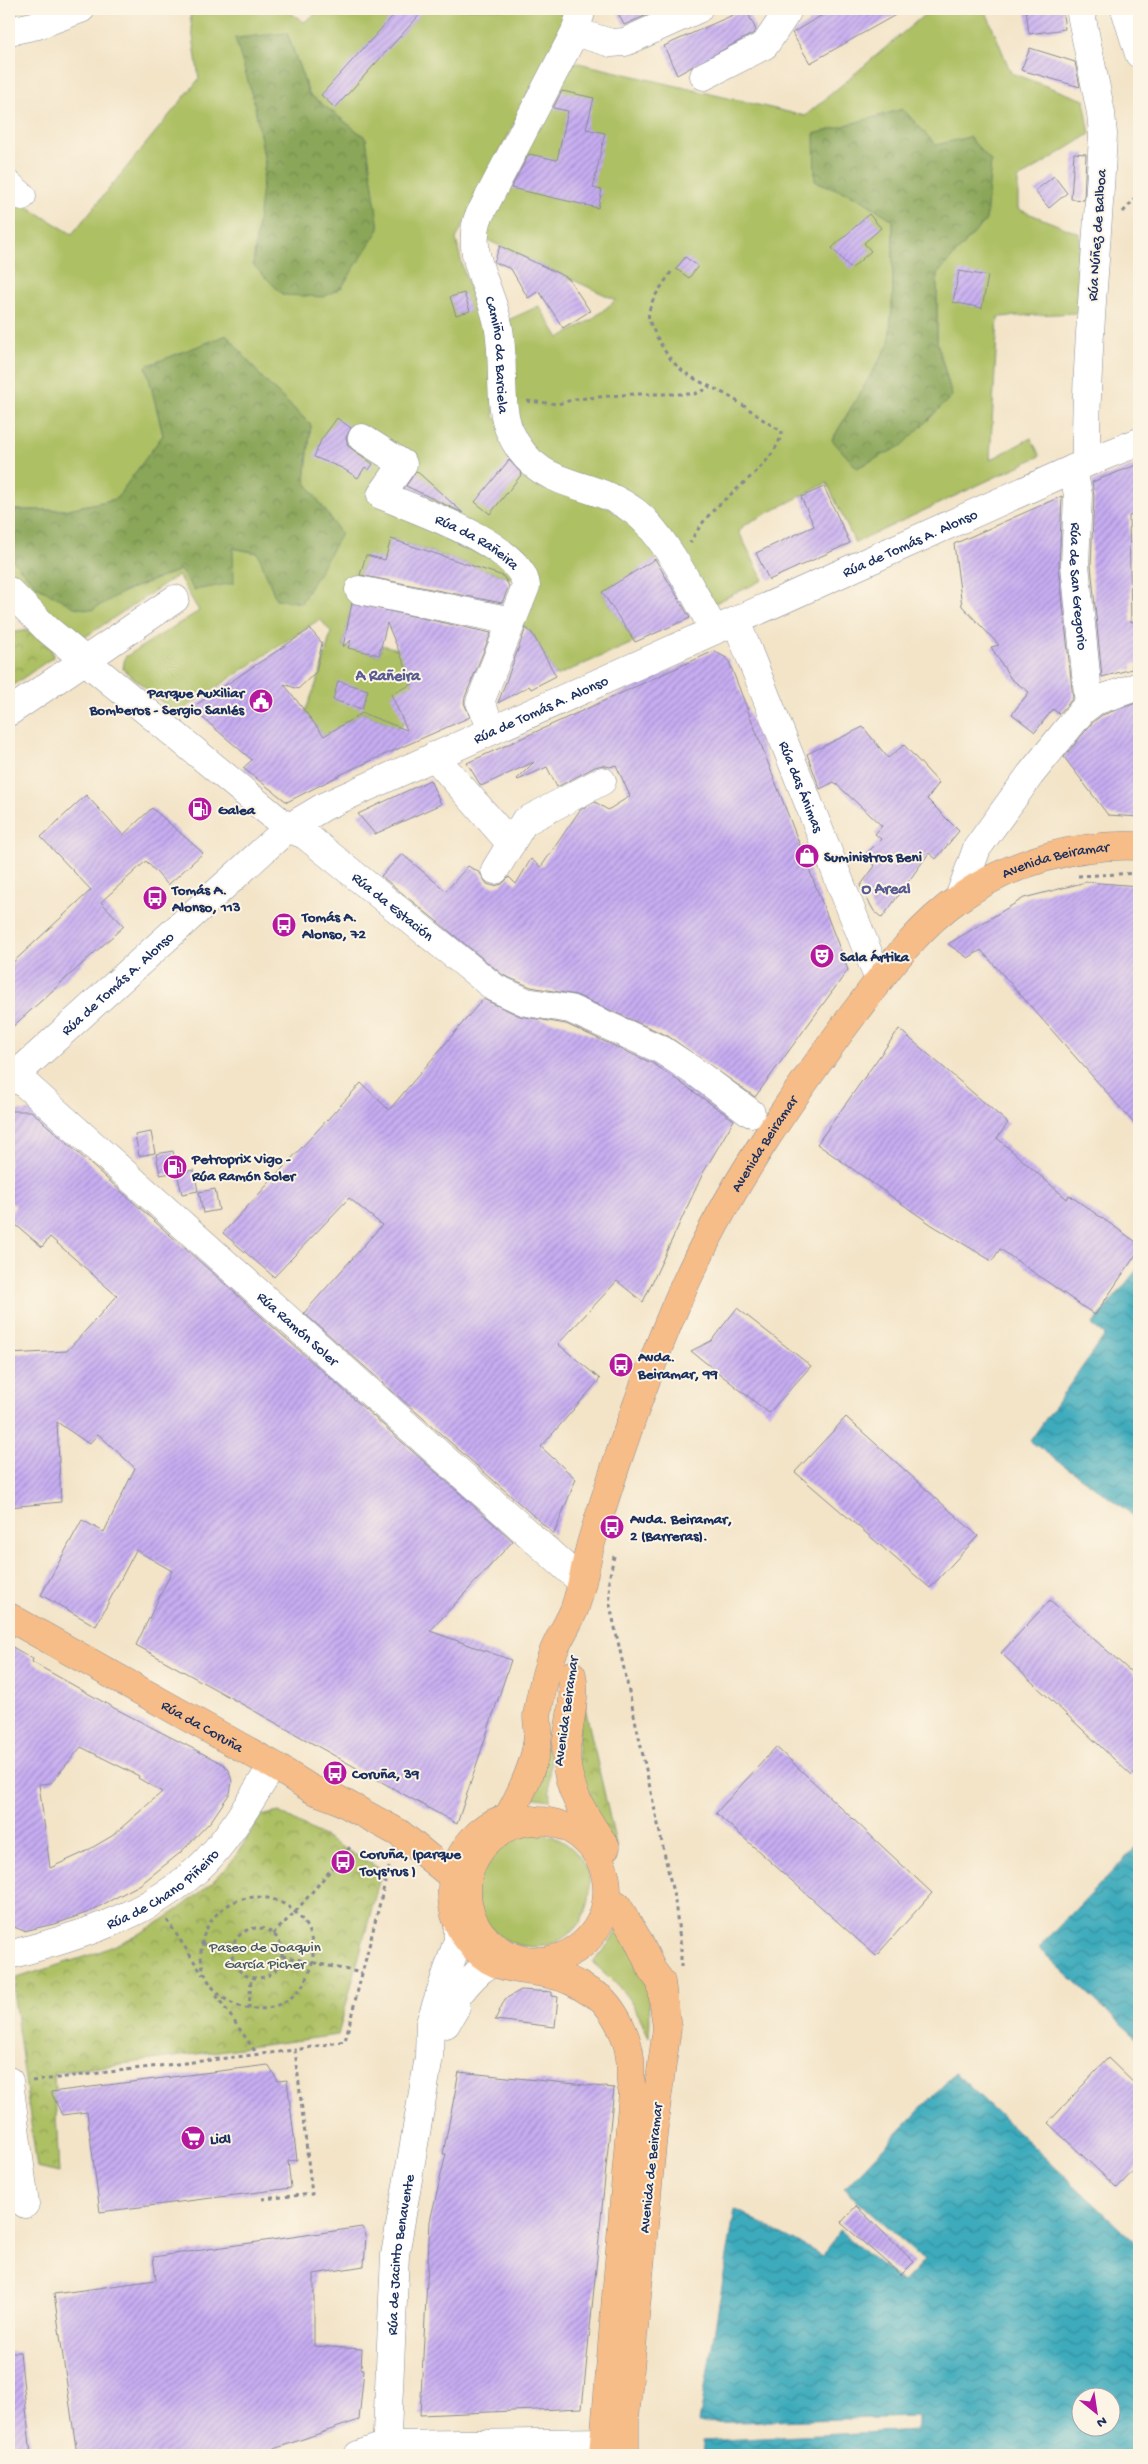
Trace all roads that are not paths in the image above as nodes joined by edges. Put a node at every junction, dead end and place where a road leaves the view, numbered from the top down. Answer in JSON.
{"nodes":[{"id":1,"x":81,"y":9,"type":"edge"},
{"id":2,"x":698,"y":9,"type":"edge"},
{"id":3,"x":785,"y":9,"type":"edge"},
{"id":4,"x":1080,"y":9,"type":"edge"},
{"id":5,"x":579,"y":20,"type":"edge"},
{"id":6,"x":9,"y":31,"type":"edge"},
{"id":7,"x":704,"y":76,"type":"dead end"},
{"id":8,"x":362,"y":438,"type":"dead end"},
{"id":9,"x":1139,"y":442,"type":"edge"},
{"id":10,"x":1080,"y":466,"type":"junction"},
{"id":11,"x":359,"y":590,"type":"dead end"},
{"id":12,"x":9,"y":591,"type":"edge"},
{"id":13,"x":175,"y":598,"type":"dead end"},
{"id":14,"x":19,"y":617,"type":"edge"},
{"id":15,"x":512,"y":621,"type":"junction"},
{"id":16,"x":725,"y":625,"type":"junction"},
{"id":17,"x":85,"y":661,"type":"junction"},
{"id":18,"x":1139,"y":686,"type":"edge"},
{"id":19,"x":1089,"y":704,"type":"junction"},
{"id":20,"x":9,"y":712,"type":"edge"},
{"id":21,"x":493,"y":730,"type":"junction"},
{"id":22,"x":434,"y":756,"type":"junction"},
{"id":23,"x":602,"y":781,"type":"dead end"},
{"id":24,"x":288,"y":828,"type":"junction"},
{"id":25,"x":511,"y":844,"type":"junction"},
{"id":26,"x":1139,"y":846,"type":"edge"},
{"id":27,"x":495,"y":870,"type":"dead end"},
{"id":28,"x":959,"y":898,"type":"junction"},
{"id":29,"x":879,"y":980,"type":"junction"},
{"id":30,"x":12,"y":1078,"type":"edge"},
{"id":31,"x":751,"y":1113,"type":"dead end"},
{"id":32,"x":581,"y":1581,"type":"junction"},
{"id":33,"x":574,"y":1610,"type":"junction"},
{"id":34,"x":9,"y":1617,"type":"edge"},
{"id":35,"x":572,"y":1675,"type":"junction"},
{"id":36,"x":273,"y":1765,"type":"junction"},
{"id":37,"x":499,"y":1825,"type":"junction"},
{"id":38,"x":399,"y":1833,"type":"junction"},
{"id":39,"x":581,"y":1837,"type":"junction"},
{"id":40,"x":468,"y":1844,"type":"junction"},
{"id":41,"x":607,"y":1899,"type":"junction"},
{"id":42,"x":458,"y":1901,"type":"junction"},
{"id":43,"x":9,"y":1955,"type":"edge"},
{"id":44,"x":558,"y":1958,"type":"junction"},
{"id":45,"x":510,"y":1964,"type":"junction"},
{"id":46,"x":671,"y":1976,"type":"junction"},
{"id":47,"x":429,"y":2057,"type":"junction"},
{"id":48,"x":20,"y":2081,"type":"edge"},
{"id":49,"x":633,"y":2092,"type":"junction"},
{"id":50,"x":25,"y":2204,"type":"dead end"},
{"id":51,"x":387,"y":2450,"type":"edge"},
{"id":52,"x":610,"y":2451,"type":"edge"},
{"id":53,"x":358,"y":2455,"type":"edge"}],
"edges":[{"from":1,"to":6,"type":"street"},
{"from":2,"to":5,"type":"street"},
{"from":3,"to":7,"type":"street"},
{"from":4,"to":10,"type":"street","name":"Rúa Núñez de Balboa"},
{"from":5,"to":16,"type":"street","name":"Camiño da Barciela"},
{"from":8,"to":15,"type":"street","name":"Rúa da Rañeira"},
{"from":9,"to":10,"type":"street","name":"Rúa de Tomás A. Alonso"},
{"from":10,"to":16,"type":"street","name":"Rúa de Tomás A. Alonso"},
{"from":10,"to":19,"type":"street","name":"Rúa de San Gregorio"},
{"from":11,"to":15,"type":"street"},
{"from":12,"to":14,"type":"street","name":"Rúa da Estación"},
{"from":13,"to":17,"type":"street"},
{"from":14,"to":17,"type":"street","name":"Rúa da Estación"},
{"from":15,"to":21,"type":"street","name":"Rúa da Rañeira"},
{"from":16,"to":21,"type":"street","name":"Rúa de Tomás A. Alonso"},
{"from":16,"to":29,"type":"street","name":"Rúa das Ánimas"},
{"from":17,"to":20,"type":"street"},
{"from":17,"to":24,"type":"street","name":"Rúa da Estación"},
{"from":18,"to":19,"type":"street"},
{"from":19,"to":28,"type":"street"},
{"from":21,"to":22,"type":"street","name":"Rúa de Tomás A. Alonso"},
{"from":22,"to":24,"type":"street","name":"Rúa de Tomás A. Alonso"},
{"from":22,"to":25,"type":"street"},
{"from":23,"to":25,"type":"street"},
{"from":24,"to":30,"type":"street","name":"Rúa de Tomás A. Alonso"},
{"from":24,"to":31,"type":"street","name":"Rúa da Estación"},
{"from":25,"to":27,"type":"street"},
{"from":26,"to":28,"type":"main road","name":"Avenida Beiramar"},
{"from":28,"to":29,"type":"main road","name":"Avenida Beiramar"},
{"from":29,"to":32,"type":"main road","name":"Avenida Beiramar"},
{"from":30,"to":32,"type":"street","name":"Rúa Ramón Soler"},
{"from":32,"to":33,"type":"main road","name":"Avenida Beiramar"},
{"from":33,"to":35,"type":"main road","name":"Avenida Beiramar"},
{"from":33,"to":37,"type":"main road","name":"Avenida Beiramar"},
{"from":34,"to":36,"type":"main road","name":"Rúa da Coruña"},
{"from":35,"to":39,"type":"main road","name":"Avenida Beiramar"},
{"from":35,"to":46,"type":"main road"},
{"from":36,"to":38,"type":"main road","name":"Rúa da Coruña"},
{"from":36,"to":43,"type":"street","name":"Rúa de Chano Piñeiro"},
{"from":37,"to":39,"type":"main road"},
{"from":37,"to":40,"type":"main road"},
{"from":37,"to":42,"type":"main road"},
{"from":38,"to":40,"type":"main road","name":"Rúa da Coruña"},
{"from":38,"to":42,"type":"main road"},
{"from":39,"to":41,"type":"main road"},
{"from":40,"to":42,"type":"main road"},
{"from":41,"to":44,"type":"main road"},
{"from":41,"to":46,"type":"main road","name":"Avenida de Beiramar"},
{"from":42,"to":45,"type":"main road"},
{"from":42,"to":47,"type":"street","name":"Rúa de Jacinto Benavente"},
{"from":44,"to":45,"type":"main road"},
{"from":44,"to":49,"type":"main road","name":"Avenida de Beiramar"},
{"from":45,"to":47,"type":"street","name":"Rúa de Jacinto Benavente"},
{"from":45,"to":49,"type":"main road","name":"Avenida de Beiramar"},
{"from":46,"to":52,"type":"main road","name":"Avenida de Beiramar"},
{"from":47,"to":51,"type":"street","name":"Rúa de Jacinto Benavente"},
{"from":48,"to":50,"type":"street"},
{"from":49,"to":52,"type":"main road","name":"Avenida de Beiramar"},
{"from":51,"to":52,"type":"street"},
{"from":51,"to":53,"type":"street"}]}
